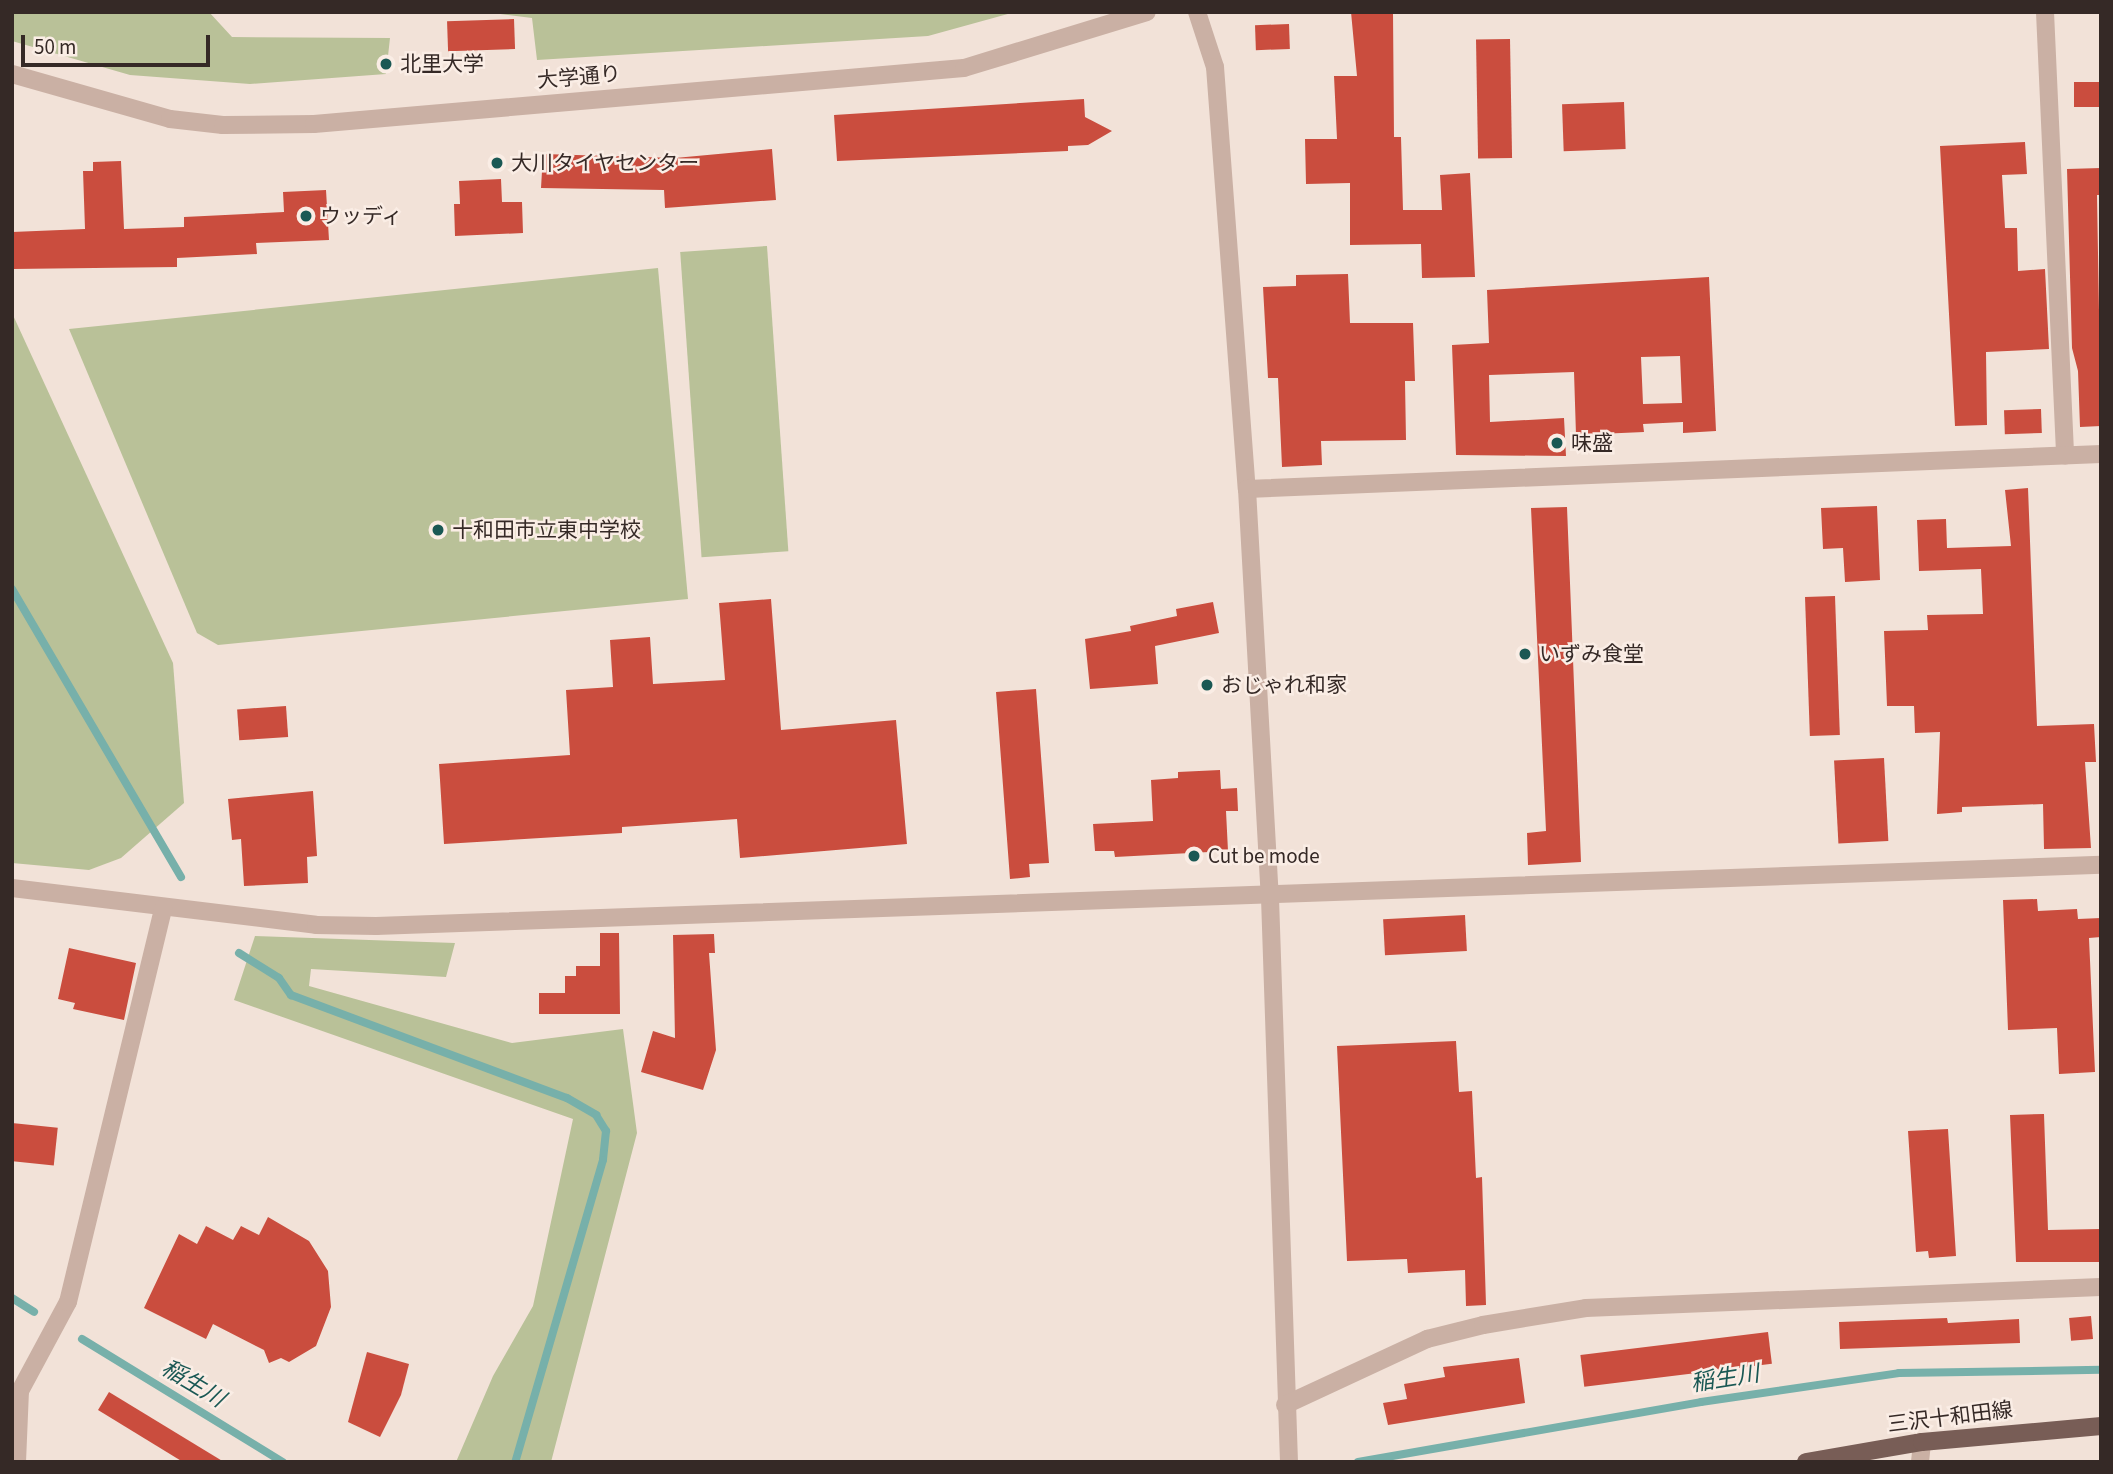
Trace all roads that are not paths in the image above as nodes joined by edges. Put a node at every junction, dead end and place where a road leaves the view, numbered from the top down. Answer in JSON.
{"nodes":[{"id":1,"x":1147,"y":12,"type":"edge"},
{"id":2,"x":1198,"y":12,"type":"edge"},
{"id":3,"x":2045,"y":12,"type":"edge"},
{"id":4,"x":12,"y":74,"type":"edge"},
{"id":5,"x":2101,"y":454,"type":"edge"},
{"id":6,"x":2065,"y":456,"type":"junction"},
{"id":7,"x":1247,"y":489,"type":"junction"},
{"id":8,"x":2101,"y":865,"type":"edge"},
{"id":9,"x":12,"y":888,"type":"edge"},
{"id":10,"x":1270,"y":898,"type":"junction"},
{"id":11,"x":163,"y":908,"type":"junction"},
{"id":12,"x":2101,"y":1287,"type":"edge"},
{"id":13,"x":1285,"y":1405,"type":"junction"},
{"id":14,"x":2101,"y":1426,"type":"edge"},
{"id":15,"x":1922,"y":1442,"type":"junction"},
{"id":16,"x":17,"y":1462,"type":"edge"},
{"id":17,"x":1289,"y":1462,"type":"edge"},
{"id":18,"x":1806,"y":1462,"type":"edge"},
{"id":19,"x":1920,"y":1462,"type":"edge"}],
"edges":[{"from":1,"to":4,"type":"street","name":"大学通り"},
{"from":2,"to":7,"type":"street"},
{"from":3,"to":6,"type":"street"},
{"from":5,"to":6,"type":"street"},
{"from":6,"to":7,"type":"street"},
{"from":7,"to":10,"type":"street"},
{"from":8,"to":10,"type":"street"},
{"from":9,"to":11,"type":"street"},
{"from":10,"to":11,"type":"street"},
{"from":10,"to":13,"type":"street"},
{"from":11,"to":16,"type":"street"},
{"from":12,"to":13,"type":"street"},
{"from":13,"to":17,"type":"street"},
{"from":14,"to":15,"type":"main road","name":"三沢十和田線"},
{"from":15,"to":18,"type":"main road","name":"三沢十和田線"},
{"from":15,"to":19,"type":"street"}]}
